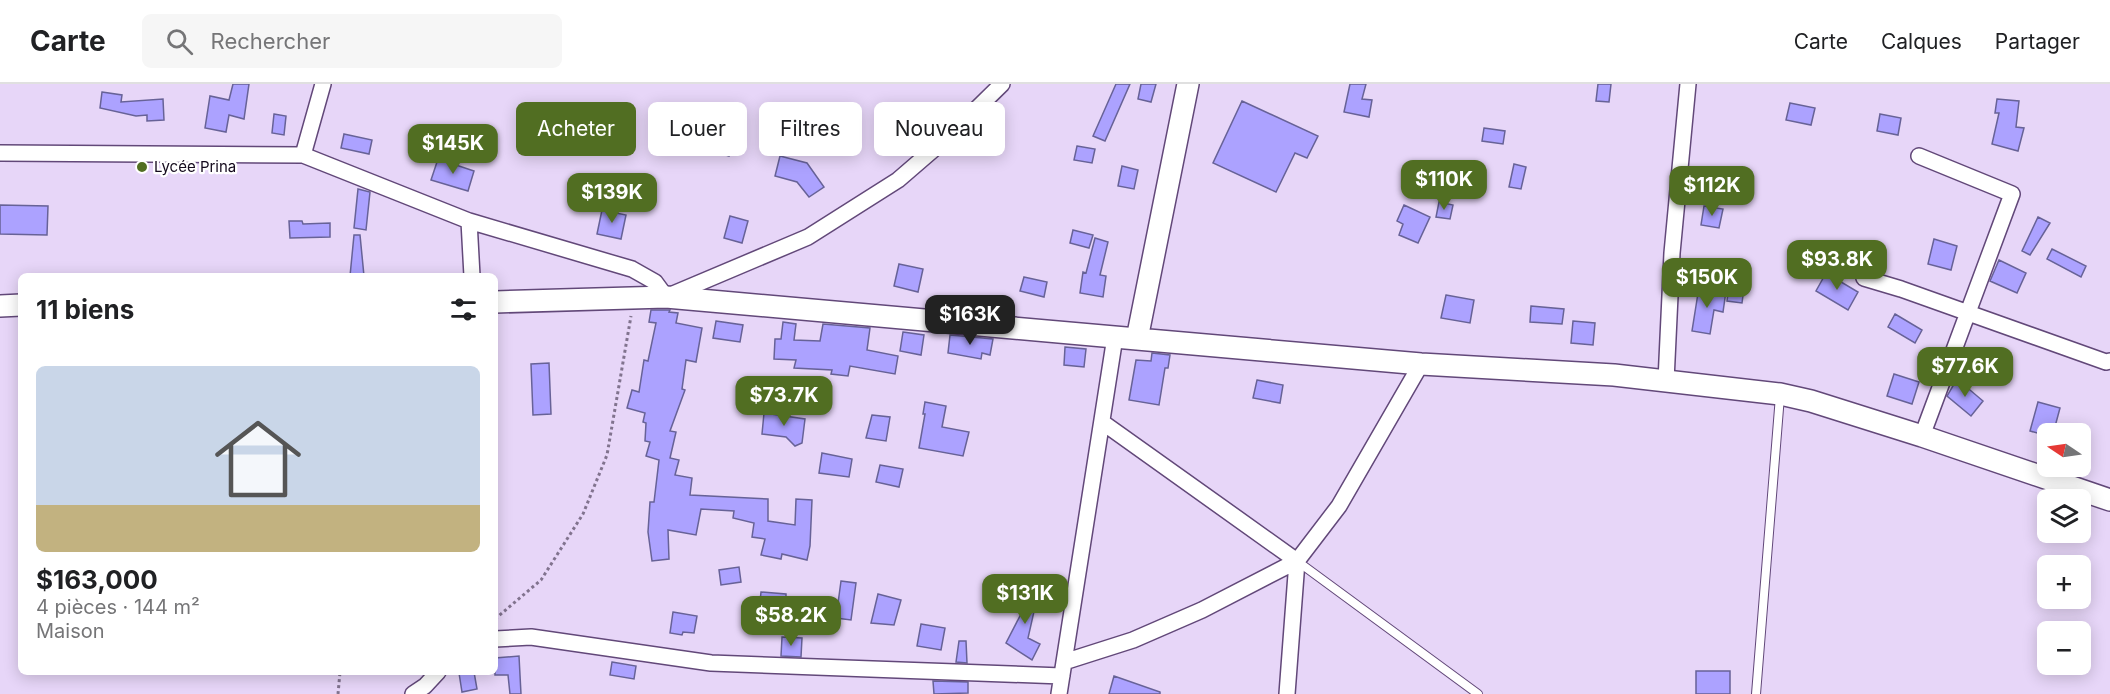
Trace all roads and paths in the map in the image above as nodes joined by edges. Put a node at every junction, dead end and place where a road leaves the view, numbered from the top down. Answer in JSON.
{"nodes":[{"id":1,"x":322,"y":84,"type":"edge"},
{"id":2,"x":1002,"y":84,"type":"edge"},
{"id":3,"x":1188,"y":84,"type":"edge"},
{"id":4,"x":1688,"y":84,"type":"edge"},
{"id":5,"x":0,"y":153,"type":"edge"},
{"id":6,"x":303,"y":155,"type":"junction"},
{"id":7,"x":1919,"y":156,"type":"dead end"},
{"id":8,"x":469,"y":221,"type":"junction"},
{"id":9,"x":472,"y":273,"type":"edge"},
{"id":10,"x":1864,"y":278,"type":"dead end"},
{"id":11,"x":635,"y":296,"type":"junction"},
{"id":12,"x":666,"y":297,"type":"junction"},
{"id":13,"x":498,"y":302,"type":"edge"},
{"id":14,"x":18,"y":305,"type":"edge"},
{"id":15,"x":0,"y":306,"type":"edge"},
{"id":16,"x":1968,"y":314,"type":"junction"},
{"id":17,"x":1115,"y":338,"type":"junction"},
{"id":18,"x":1137,"y":339,"type":"junction"},
{"id":19,"x":2110,"y":361,"type":"edge"},
{"id":20,"x":1421,"y":364,"type":"junction"},
{"id":21,"x":1666,"y":381,"type":"junction"},
{"id":22,"x":1780,"y":394,"type":"junction"},
{"id":23,"x":1102,"y":422,"type":"junction"},
{"id":24,"x":1922,"y":435,"type":"junction"},
{"id":25,"x":2110,"y":500,"type":"edge"},
{"id":26,"x":1297,"y":561,"type":"junction"},
{"id":27,"x":498,"y":616,"type":"edge"},
{"id":28,"x":498,"y":639,"type":"edge"},
{"id":29,"x":1063,"y":669,"type":"junction"},
{"id":30,"x":340,"y":675,"type":"edge"},
{"id":31,"x":435,"y":675,"type":"edge"},
{"id":32,"x":338,"y":694,"type":"edge"},
{"id":33,"x":413,"y":694,"type":"edge"},
{"id":34,"x":1059,"y":694,"type":"edge"},
{"id":35,"x":1287,"y":694,"type":"edge"},
{"id":36,"x":1478,"y":694,"type":"edge"},
{"id":37,"x":1756,"y":694,"type":"edge"}],
"edges":[{"from":1,"to":6,"type":"street"},
{"from":2,"to":12,"type":"street"},
{"from":3,"to":18,"type":"street"},
{"from":4,"to":21,"type":"street"},
{"from":5,"to":6,"type":"street"},
{"from":6,"to":8,"type":"street"},
{"from":7,"to":16,"type":"street"},
{"from":8,"to":9,"type":"street"},
{"from":8,"to":12,"type":"street"},
{"from":10,"to":16,"type":"street"},
{"from":11,"to":12,"type":"street"},
{"from":11,"to":13,"type":"street"},
{"from":11,"to":27,"type":"path"},
{"from":12,"to":17,"type":"street"},
{"from":14,"to":15,"type":"street"},
{"from":16,"to":19,"type":"street"},
{"from":16,"to":24,"type":"street"},
{"from":17,"to":18,"type":"street"},
{"from":17,"to":23,"type":"street"},
{"from":18,"to":20,"type":"street"},
{"from":20,"to":21,"type":"street"},
{"from":20,"to":26,"type":"street"},
{"from":21,"to":22,"type":"street"},
{"from":22,"to":24,"type":"street"},
{"from":22,"to":37,"type":"lane"},
{"from":23,"to":26,"type":"street"},
{"from":23,"to":29,"type":"street"},
{"from":24,"to":25,"type":"street"},
{"from":26,"to":29,"type":"street"},
{"from":26,"to":35,"type":"street"},
{"from":26,"to":36,"type":"lane"},
{"from":28,"to":29,"type":"street"},
{"from":29,"to":34,"type":"street"},
{"from":30,"to":32,"type":"path"},
{"from":31,"to":33,"type":"street"}]}
